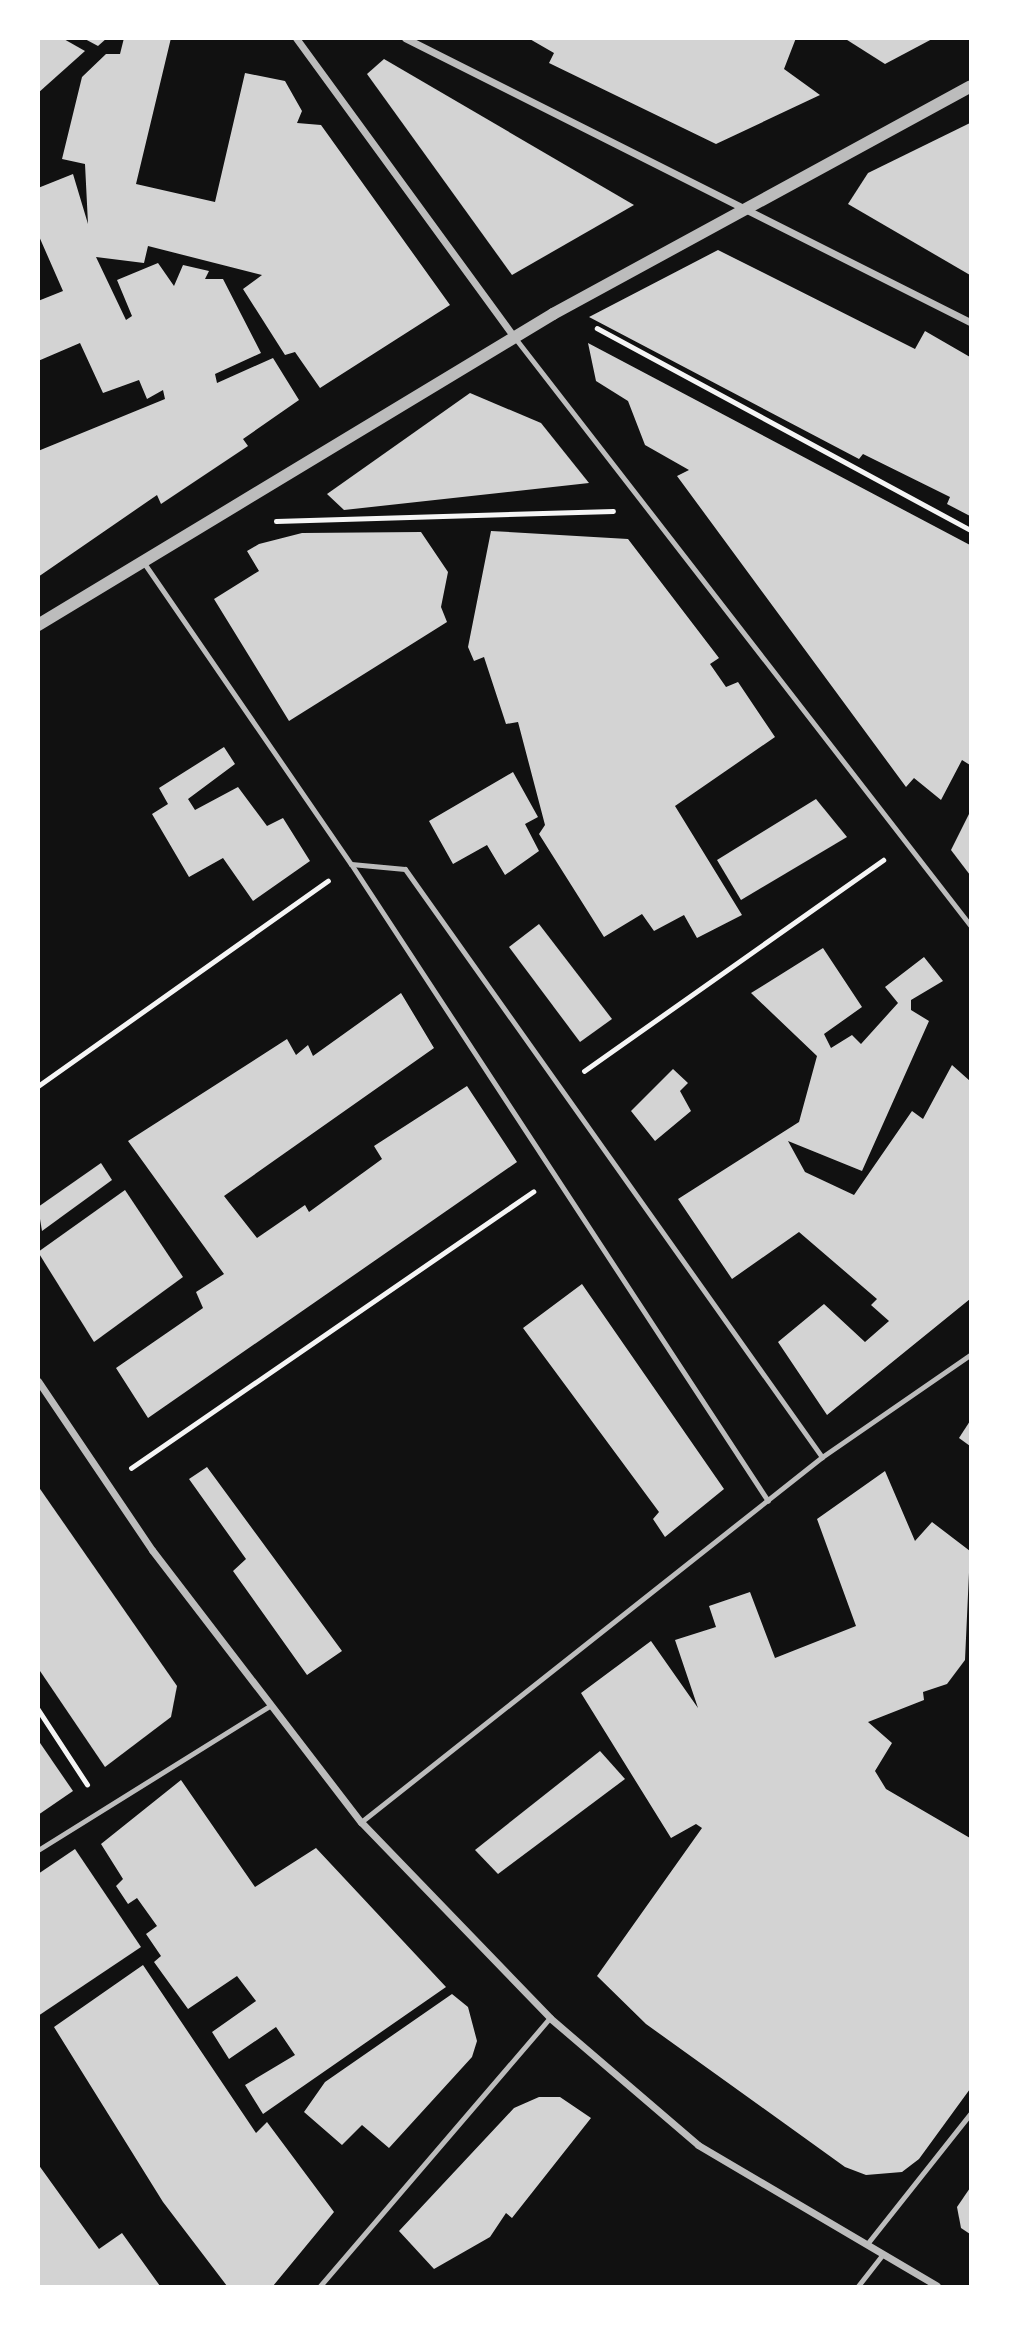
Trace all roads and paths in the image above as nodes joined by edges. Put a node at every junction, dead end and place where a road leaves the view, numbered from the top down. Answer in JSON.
{"nodes":[{"id":1,"x":296,"y":38,"type":"edge"},
{"id":2,"x":405,"y":38,"type":"edge"},
{"id":3,"x":971,"y":87,"type":"edge"},
{"id":4,"x":746,"y":205,"type":"junction"},
{"id":5,"x":553,"y":314,"type":"junction"},
{"id":6,"x":971,"y":322,"type":"edge"},
{"id":7,"x":514,"y":337,"type":"junction"},
{"id":8,"x":651,"y":510,"type":"junction"},
{"id":9,"x":209,"y":518,"type":"junction"},
{"id":10,"x":971,"y":530,"type":"edge"},
{"id":11,"x":141,"y":558,"type":"junction"},
{"id":12,"x":38,"y":625,"type":"edge"},
{"id":13,"x":909,"y":841,"type":"junction"},
{"id":14,"x":351,"y":864,"type":"junction"},
{"id":15,"x":971,"y":925,"type":"edge"},
{"id":16,"x":38,"y":1086,"type":"edge"},
{"id":17,"x":559,"y":1089,"type":"junction"},
{"id":18,"x":554,"y":1177,"type":"junction"},
{"id":19,"x":971,"y":1355,"type":"edge"},
{"id":20,"x":38,"y":1381,"type":"edge"},
{"id":21,"x":822,"y":1457,"type":"junction"},
{"id":22,"x":107,"y":1484,"type":"junction"},
{"id":23,"x":768,"y":1501,"type":"junction"},
{"id":24,"x":269,"y":1706,"type":"junction"},
{"id":25,"x":38,"y":1709,"type":"edge"},
{"id":26,"x":103,"y":1809,"type":"junction"},
{"id":27,"x":361,"y":1822,"type":"junction"},
{"id":28,"x":38,"y":1850,"type":"edge"},
{"id":29,"x":550,"y":2018,"type":"junction"},
{"id":30,"x":971,"y":2114,"type":"edge"},
{"id":31,"x":867,"y":2244,"type":"junction"},
{"id":32,"x":882,"y":2255,"type":"junction"},
{"id":33,"x":320,"y":2287,"type":"edge"},
{"id":34,"x":858,"y":2287,"type":"edge"},
{"id":35,"x":937,"y":2287,"type":"edge"}],
"edges":[{"from":1,"to":7,"type":"street"},
{"from":2,"to":4,"type":"street"},
{"from":3,"to":4,"type":"street"},
{"from":4,"to":5,"type":"street"},
{"from":4,"to":6,"type":"street"},
{"from":5,"to":7,"type":"street"},
{"from":5,"to":10,"type":"path"},
{"from":7,"to":8,"type":"lane"},
{"from":7,"to":9,"type":"street"},
{"from":8,"to":9,"type":"path"},
{"from":8,"to":13,"type":"lane"},
{"from":9,"to":11,"type":"street"},
{"from":11,"to":12,"type":"street"},
{"from":11,"to":14,"type":"lane"},
{"from":13,"to":15,"type":"lane"},
{"from":13,"to":17,"type":"path"},
{"from":14,"to":16,"type":"path"},
{"from":14,"to":17,"type":"lane"},
{"from":14,"to":18,"type":"lane"},
{"from":17,"to":21,"type":"lane"},
{"from":18,"to":22,"type":"path"},
{"from":18,"to":23,"type":"lane"},
{"from":19,"to":21,"type":"lane"},
{"from":20,"to":22,"type":"street"},
{"from":21,"to":23,"type":"lane"},
{"from":22,"to":24,"type":"street"},
{"from":23,"to":27,"type":"lane"},
{"from":24,"to":26,"type":"lane"},
{"from":24,"to":27,"type":"street"},
{"from":25,"to":26,"type":"path"},
{"from":26,"to":28,"type":"lane"},
{"from":27,"to":29,"type":"street"},
{"from":29,"to":31,"type":"street"},
{"from":29,"to":33,"type":"lane"},
{"from":30,"to":31,"type":"lane"},
{"from":31,"to":32,"type":"street"},
{"from":32,"to":34,"type":"lane"},
{"from":32,"to":35,"type":"street"}]}
